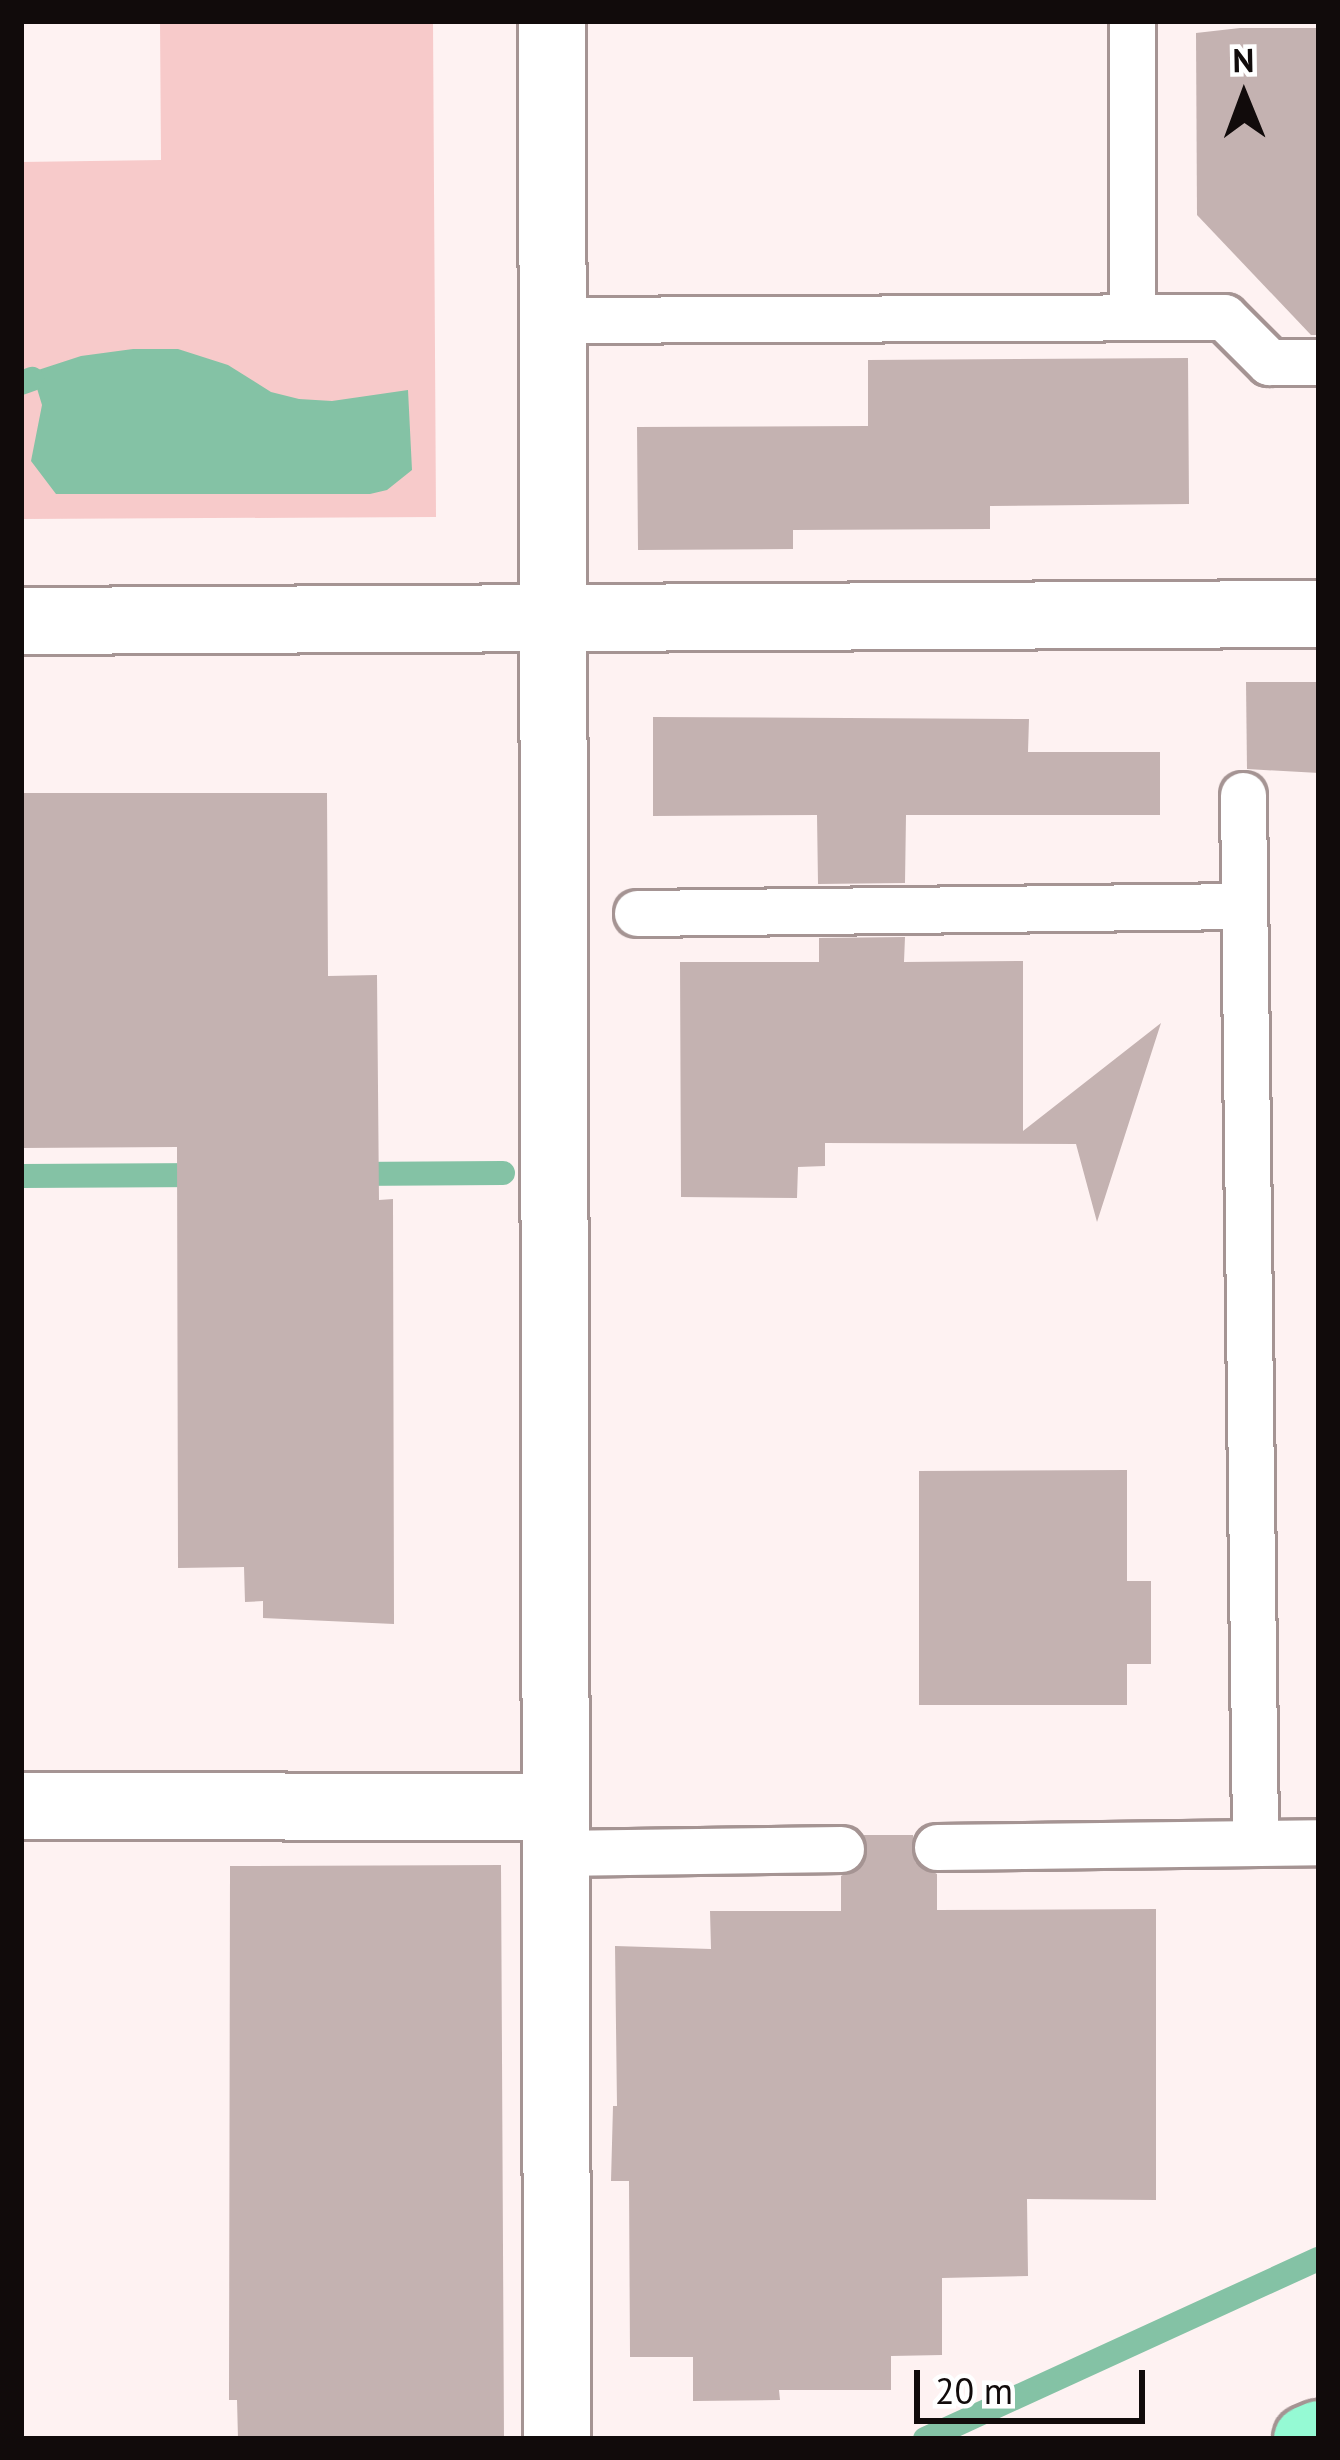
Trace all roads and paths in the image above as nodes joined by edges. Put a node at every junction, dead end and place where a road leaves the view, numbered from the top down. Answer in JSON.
{"nodes":[{"id":1,"x":552,"y":21,"type":"edge"},
{"id":2,"x":1132,"y":21,"type":"edge"},
{"id":3,"x":1132,"y":317,"type":"junction"},
{"id":4,"x":552,"y":320,"type":"junction"},
{"id":5,"x":1319,"y":362,"type":"edge"},
{"id":6,"x":1319,"y":614,"type":"edge"},
{"id":7,"x":552,"y":618,"type":"junction"},
{"id":8,"x":21,"y":621,"type":"edge"},
{"id":9,"x":1243,"y":795,"type":"dead end"},
{"id":10,"x":1244,"y":906,"type":"junction"},
{"id":11,"x":638,"y":913,"type":"dead end"},
{"id":12,"x":21,"y":1806,"type":"edge"},
{"id":13,"x":556,"y":1830,"type":"junction"},
{"id":14,"x":1319,"y":1842,"type":"edge"},
{"id":15,"x":1255,"y":1843,"type":"junction"},
{"id":16,"x":937,"y":1847,"type":"dead end"},
{"id":17,"x":841,"y":1849,"type":"dead end"},
{"id":18,"x":1319,"y":2434,"type":"edge"},
{"id":19,"x":557,"y":2439,"type":"edge"},
{"id":20,"x":1307,"y":2439,"type":"edge"}],
"edges":[{"from":1,"to":4,"type":"street"},
{"from":2,"to":3,"type":"lane"},
{"from":3,"to":4,"type":"lane"},
{"from":3,"to":5,"type":"lane"},
{"from":4,"to":7,"type":"street"},
{"from":6,"to":7,"type":"street"},
{"from":7,"to":8,"type":"street"},
{"from":7,"to":13,"type":"street"},
{"from":9,"to":10,"type":"lane"},
{"from":10,"to":11,"type":"lane"},
{"from":10,"to":15,"type":"lane"},
{"from":12,"to":13,"type":"street"},
{"from":13,"to":17,"type":"lane"},
{"from":13,"to":19,"type":"street"},
{"from":14,"to":15,"type":"lane"},
{"from":15,"to":16,"type":"lane"},
{"from":18,"to":20,"type":"main road"}]}
